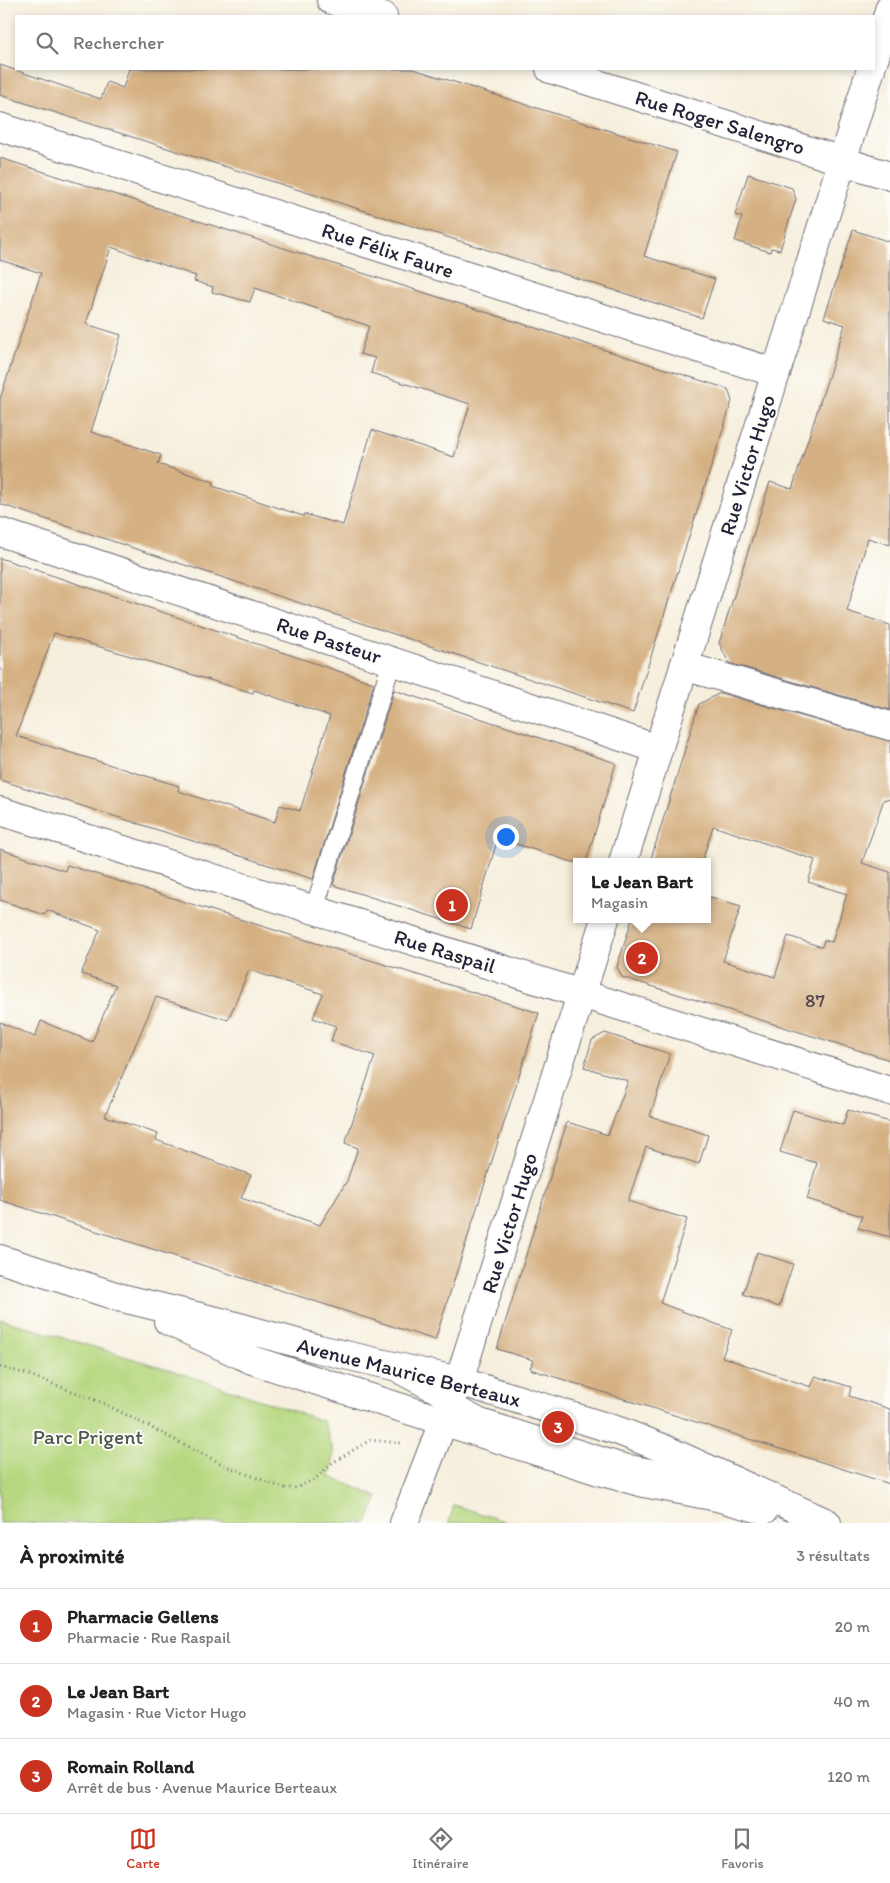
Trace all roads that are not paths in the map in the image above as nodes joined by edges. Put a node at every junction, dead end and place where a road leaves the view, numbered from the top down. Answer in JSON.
{"nodes":[{"id":1,"x":331,"y":0,"type":"edge"},
{"id":2,"x":890,"y":7,"type":"edge"},
{"id":3,"x":380,"y":15,"type":"edge"},
{"id":4,"x":875,"y":57,"type":"edge"},
{"id":5,"x":553,"y":70,"type":"edge"},
{"id":6,"x":871,"y":70,"type":"edge"},
{"id":7,"x":0,"y":127,"type":"edge"},
{"id":8,"x":842,"y":160,"type":"junction"},
{"id":9,"x":890,"y":176,"type":"edge"},
{"id":10,"x":776,"y":373,"type":"junction"},
{"id":11,"x":0,"y":532,"type":"edge"},
{"id":12,"x":392,"y":661,"type":"junction"},
{"id":13,"x":684,"y":666,"type":"junction"},
{"id":14,"x":890,"y":726,"type":"edge"},
{"id":15,"x":658,"y":749,"type":"junction"},
{"id":16,"x":0,"y":811,"type":"edge"},
{"id":17,"x":624,"y":858,"type":"edge"},
{"id":18,"x":314,"y":910,"type":"junction"},
{"id":19,"x":604,"y":923,"type":"edge"},
{"id":20,"x":581,"y":994,"type":"junction"},
{"id":21,"x":890,"y":1091,"type":"edge"},
{"id":22,"x":0,"y":1259,"type":"edge"},
{"id":23,"x":122,"y":1298,"type":"junction"},
{"id":24,"x":452,"y":1402,"type":"junction"},
{"id":25,"x":404,"y":1523,"type":"edge"},
{"id":26,"x":823,"y":1523,"type":"edge"},
{"id":27,"x":827,"y":1523,"type":"edge"}],
"edges":[{"from":1,"to":3,"type":"street"},
{"from":2,"to":4,"type":"street"},
{"from":5,"to":8,"type":"street","name":"Rue Roger Salengro"},
{"from":6,"to":8,"type":"street","name":"Rue Victor Hugo"},
{"from":7,"to":10,"type":"street","name":"Rue Félix Faure"},
{"from":8,"to":9,"type":"street","name":"Rue Roger Salengro"},
{"from":8,"to":10,"type":"street","name":"Rue Victor Hugo"},
{"from":10,"to":13,"type":"street","name":"Rue Victor Hugo"},
{"from":11,"to":12,"type":"street","name":"Rue Pasteur"},
{"from":12,"to":15,"type":"street","name":"Rue Pasteur"},
{"from":12,"to":18,"type":"lane"},
{"from":13,"to":14,"type":"street"},
{"from":13,"to":15,"type":"street","name":"Rue Victor Hugo"},
{"from":15,"to":17,"type":"street","name":"Rue Victor Hugo"},
{"from":16,"to":18,"type":"street","name":"Rue Raspail"},
{"from":18,"to":20,"type":"street","name":"Rue Raspail"},
{"from":19,"to":20,"type":"street","name":"Rue Victor Hugo"},
{"from":20,"to":21,"type":"street","name":"Rue Raspail"},
{"from":20,"to":24,"type":"street","name":"Rue Victor Hugo"},
{"from":22,"to":23,"type":"street","name":"Avenue Maurice Berteaux"},
{"from":23,"to":24,"type":"street","name":"Avenue Maurice Berteaux"},
{"from":23,"to":24,"type":"street","name":"Avenue Maurice Berteaux"},
{"from":24,"to":25,"type":"street","name":"Rue Victor Hugo"},
{"from":24,"to":26,"type":"street","name":"Avenue Maurice Berteaux"},
{"from":24,"to":27,"type":"street","name":"Avenue Maurice Berteaux"}]}
